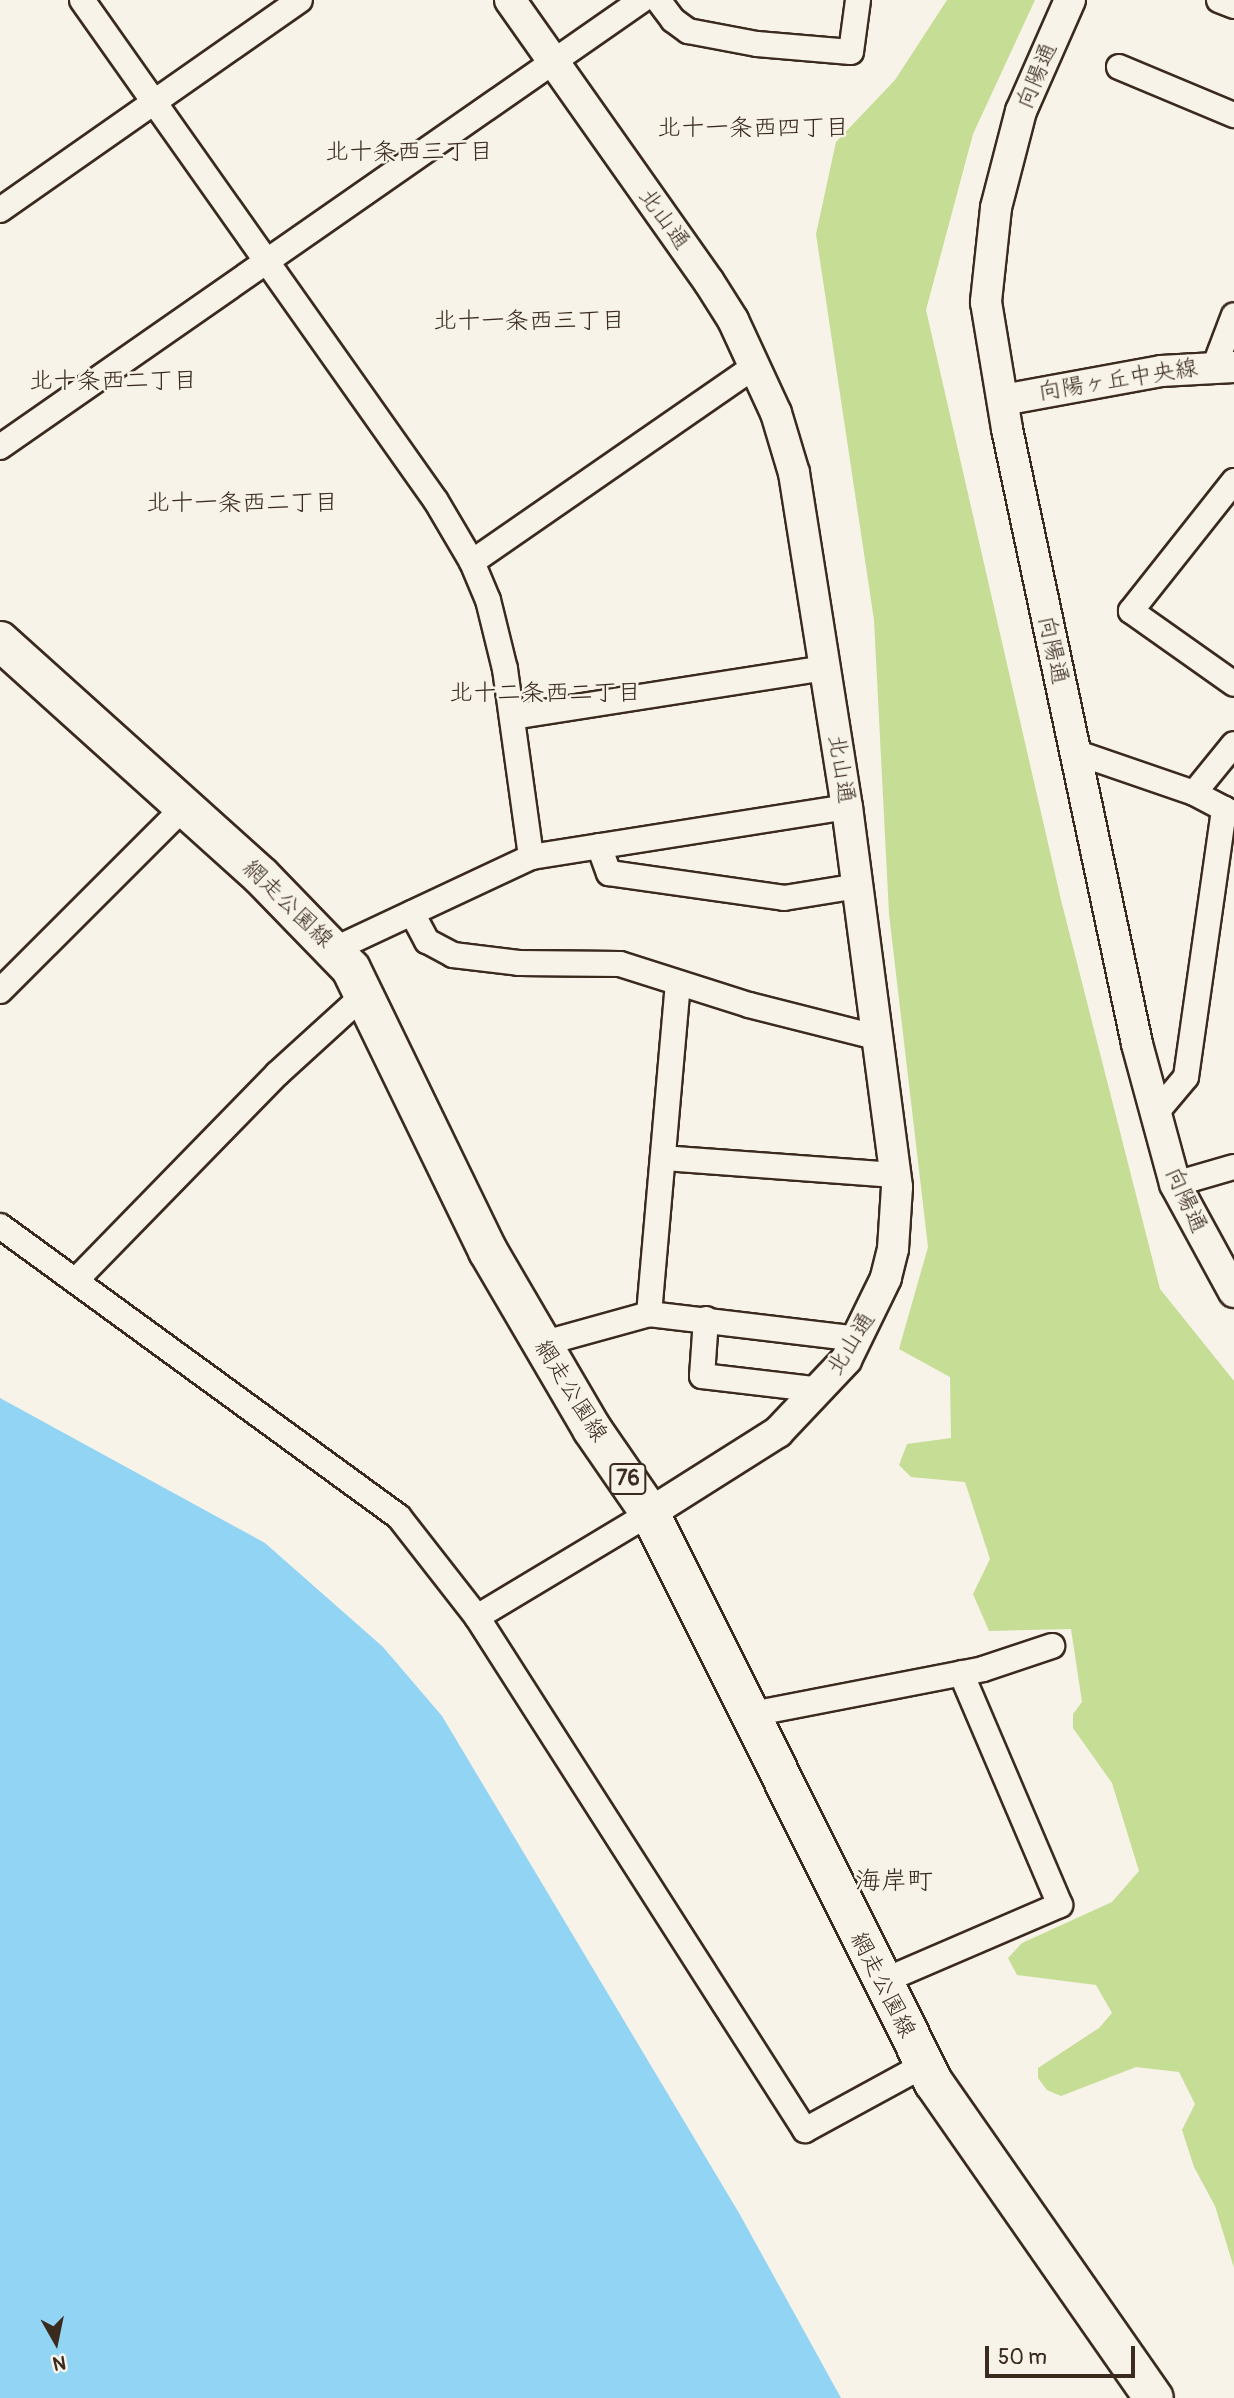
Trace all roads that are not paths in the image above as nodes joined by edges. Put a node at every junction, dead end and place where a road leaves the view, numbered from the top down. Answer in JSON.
{"nodes":[{"id":1,"x":82,"y":0,"type":"edge"},
{"id":2,"x":300,"y":0,"type":"edge"},
{"id":3,"x":510,"y":0,"type":"edge"},
{"id":4,"x":642,"y":0,"type":"edge"},
{"id":5,"x":658,"y":0,"type":"edge"},
{"id":6,"x":858,"y":0,"type":"edge"},
{"id":7,"x":1070,"y":0,"type":"edge"},
{"id":8,"x":1219,"y":0,"type":"edge"},
{"id":9,"x":1234,"y":6,"type":"edge"},
{"id":10,"x":553,"y":61,"type":"junction"},
{"id":11,"x":1119,"y":67,"type":"dead end"},
{"id":12,"x":152,"y":101,"type":"junction"},
{"id":13,"x":1234,"y":115,"type":"edge"},
{"id":14,"x":0,"y":210,"type":"edge"},
{"id":15,"x":265,"y":261,"type":"junction"},
{"id":16,"x":1234,"y":315,"type":"edge"},
{"id":17,"x":755,"y":366,"type":"junction"},
{"id":18,"x":1224,"y":366,"type":"edge"},
{"id":19,"x":1003,"y":400,"type":"junction"},
{"id":20,"x":0,"y":447,"type":"edge"},
{"id":21,"x":1234,"y":481,"type":"edge"},
{"id":22,"x":472,"y":562,"type":"junction"},
{"id":23,"x":0,"y":641,"type":"edge"},
{"id":24,"x":825,"y":668,"type":"junction"},
{"id":25,"x":1234,"y":684,"type":"edge"},
{"id":26,"x":512,"y":717,"type":"junction"},
{"id":27,"x":1234,"y":744,"type":"edge"},
{"id":28,"x":1075,"y":752,"type":"junction"},
{"id":29,"x":1194,"y":793,"type":"junction"},
{"id":30,"x":184,"y":807,"type":"junction"},
{"id":31,"x":847,"y":807,"type":"junction"},
{"id":32,"x":1229,"y":811,"type":"edge"},
{"id":33,"x":599,"y":846,"type":"junction"},
{"id":34,"x":531,"y":857,"type":"junction"},
{"id":35,"x":858,"y":886,"type":"junction"},
{"id":36,"x":412,"y":913,"type":"junction"},
{"id":37,"x":335,"y":949,"type":"junction"},
{"id":38,"x":678,"y":984,"type":"junction"},
{"id":39,"x":0,"y":991,"type":"edge"},
{"id":40,"x":365,"y":994,"type":"junction"},
{"id":41,"x":879,"y":1038,"type":"junction"},
{"id":42,"x":1155,"y":1114,"type":"junction"},
{"id":43,"x":663,"y":1158,"type":"junction"},
{"id":44,"x":1234,"y":1167,"type":"edge"},
{"id":45,"x":895,"y":1175,"type":"junction"},
{"id":46,"x":1175,"y":1184,"type":"junction"},
{"id":47,"x":0,"y":1226,"type":"edge"},
{"id":48,"x":78,"y":1278,"type":"junction"},
{"id":49,"x":1234,"y":1292,"type":"edge"},
{"id":50,"x":649,"y":1314,"type":"junction"},
{"id":51,"x":706,"y":1319,"type":"junction"},
{"id":52,"x":859,"y":1339,"type":"junction"},
{"id":53,"x":541,"y":1344,"type":"junction"},
{"id":54,"x":821,"y":1390,"type":"junction"},
{"id":55,"x":650,"y":1513,"type":"junction"},
{"id":56,"x":477,"y":1617,"type":"junction"},
{"id":57,"x":1052,"y":1646,"type":"dead end"},
{"id":58,"x":961,"y":1673,"type":"junction"},
{"id":59,"x":752,"y":1714,"type":"junction"},
{"id":60,"x":881,"y":1982,"type":"junction"},
{"id":61,"x":924,"y":2065,"type":"junction"},
{"id":62,"x":1154,"y":2398,"type":"edge"}],
"edges":[{"from":1,"to":12,"type":"street"},
{"from":2,"to":12,"type":"street"},
{"from":3,"to":10,"type":"street","name":"北山通"},
{"from":4,"to":10,"type":"street"},
{"from":5,"to":6,"type":"street"},
{"from":7,"to":19,"type":"street","name":"向陽通"},
{"from":8,"to":9,"type":"street"},
{"from":10,"to":15,"type":"street"},
{"from":10,"to":17,"type":"street","name":"北山通"},
{"from":11,"to":13,"type":"street"},
{"from":12,"to":14,"type":"street"},
{"from":12,"to":15,"type":"street"},
{"from":15,"to":20,"type":"street"},
{"from":15,"to":22,"type":"street"},
{"from":16,"to":18,"type":"street"},
{"from":17,"to":22,"type":"street"},
{"from":17,"to":24,"type":"street","name":"北山通"},
{"from":18,"to":19,"type":"street","name":"向陽ヶ丘中央線"},
{"from":19,"to":28,"type":"street","name":"向陽通"},
{"from":21,"to":25,"type":"street"},
{"from":22,"to":26,"type":"street"},
{"from":23,"to":30,"type":"main road","name":"網走公園線","number":"76"},
{"from":24,"to":26,"type":"street"},
{"from":24,"to":31,"type":"street","name":"北山通"},
{"from":26,"to":34,"type":"street"},
{"from":27,"to":29,"type":"street"},
{"from":28,"to":29,"type":"street"},
{"from":28,"to":42,"type":"street","name":"向陽通"},
{"from":29,"to":32,"type":"street"},
{"from":30,"to":37,"type":"main road","name":"網走公園線","number":"76"},
{"from":30,"to":39,"type":"street"},
{"from":31,"to":33,"type":"street"},
{"from":31,"to":35,"type":"street","name":"北山通"},
{"from":32,"to":42,"type":"street"},
{"from":33,"to":34,"type":"street"},
{"from":33,"to":35,"type":"street"},
{"from":34,"to":36,"type":"street"},
{"from":35,"to":41,"type":"street","name":"北山通"},
{"from":36,"to":37,"type":"street"},
{"from":36,"to":38,"type":"street"},
{"from":37,"to":40,"type":"main road","name":"網走公園線","number":"76"},
{"from":38,"to":41,"type":"street"},
{"from":38,"to":43,"type":"street"},
{"from":40,"to":48,"type":"street"},
{"from":40,"to":53,"type":"main road","name":"網走公園線","number":"76"},
{"from":41,"to":45,"type":"street","name":"北山通"},
{"from":42,"to":46,"type":"street","name":"向陽通"},
{"from":43,"to":45,"type":"street"},
{"from":43,"to":50,"type":"street"},
{"from":44,"to":46,"type":"street"},
{"from":45,"to":52,"type":"street","name":"北山通"},
{"from":46,"to":49,"type":"street","name":"向陽通"},
{"from":47,"to":48,"type":"street"},
{"from":48,"to":56,"type":"street"},
{"from":50,"to":51,"type":"street"},
{"from":50,"to":53,"type":"street"},
{"from":51,"to":52,"type":"street"},
{"from":51,"to":54,"type":"street"},
{"from":52,"to":54,"type":"street","name":"北山通"},
{"from":53,"to":55,"type":"main road","name":"網走公園線","number":"76"},
{"from":54,"to":55,"type":"street","name":"北山通"},
{"from":55,"to":56,"type":"street"},
{"from":55,"to":59,"type":"main road","name":"網走公園線","number":"76"},
{"from":56,"to":61,"type":"street"},
{"from":57,"to":58,"type":"street"},
{"from":58,"to":59,"type":"street"},
{"from":58,"to":60,"type":"street"},
{"from":59,"to":60,"type":"main road","name":"網走公園線","number":"76"},
{"from":60,"to":61,"type":"main road","name":"網走公園線","number":"76"},
{"from":61,"to":62,"type":"main road","name":"網走公園線","number":"76"}]}
